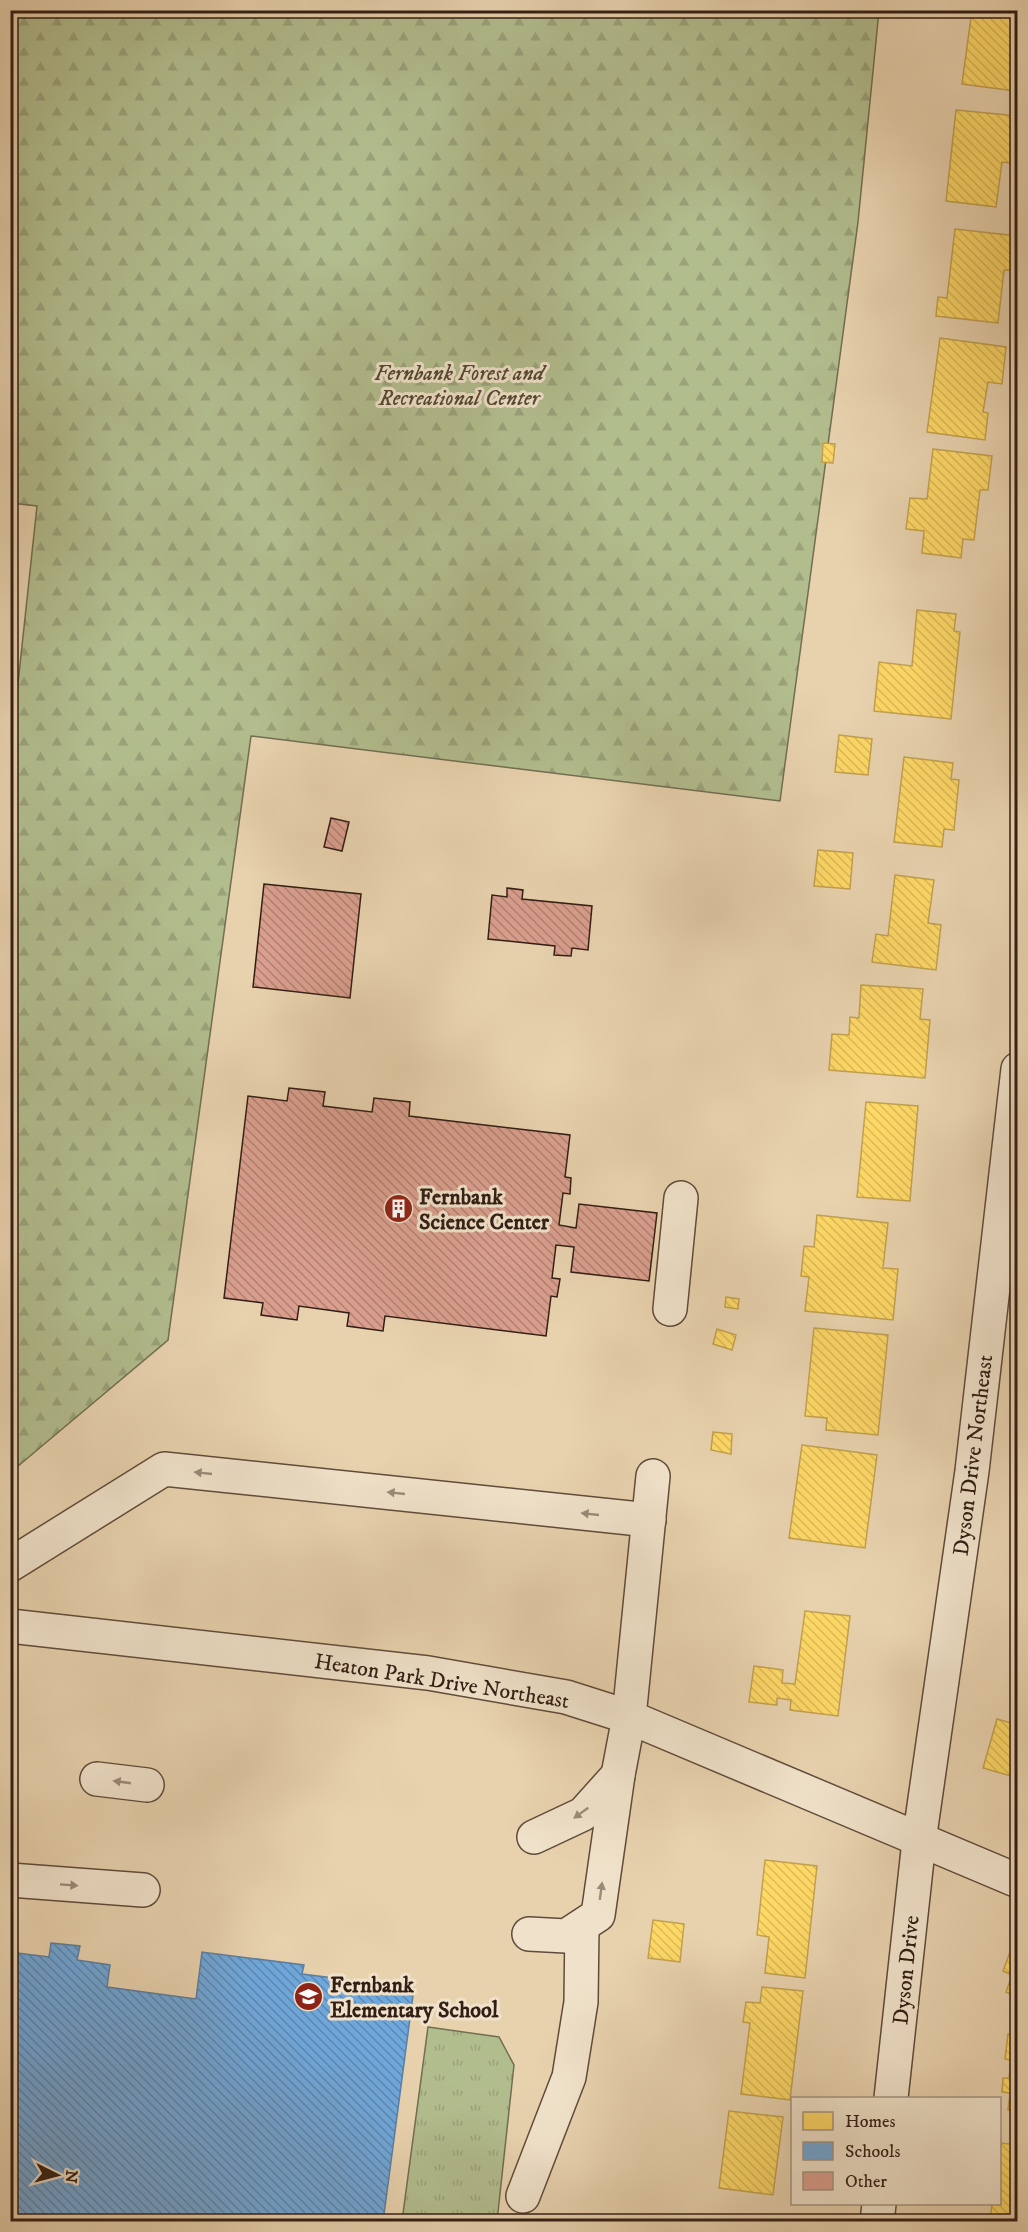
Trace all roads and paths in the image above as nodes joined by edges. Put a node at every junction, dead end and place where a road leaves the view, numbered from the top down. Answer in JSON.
{"nodes":[{"id":1,"x":1017,"y":1069,"type":"edge"},
{"id":2,"x":681,"y":1198,"type":"dead end"},
{"id":3,"x":670,"y":1309,"type":"dead end"},
{"id":4,"x":652,"y":1476,"type":"dead end"},
{"id":5,"x":649,"y":1520,"type":"junction"},
{"id":6,"x":10,"y":1565,"type":"edge"},
{"id":7,"x":10,"y":1626,"type":"edge"},
{"id":8,"x":629,"y":1717,"type":"junction"},
{"id":9,"x":618,"y":1775,"type":"junction"},
{"id":10,"x":97,"y":1779,"type":"dead end"},
{"id":11,"x":147,"y":1785,"type":"dead end"},
{"id":12,"x":534,"y":1837,"type":"dead end"},
{"id":13,"x":919,"y":1841,"type":"junction"},
{"id":14,"x":10,"y":1880,"type":"edge"},
{"id":15,"x":1017,"y":1881,"type":"edge"},
{"id":16,"x":143,"y":1890,"type":"dead end"},
{"id":17,"x":582,"y":1926,"type":"junction"},
{"id":18,"x":529,"y":1934,"type":"dead end"},
{"id":19,"x":891,"y":2097,"type":"edge"},
{"id":20,"x":523,"y":2196,"type":"dead end"},
{"id":21,"x":879,"y":2205,"type":"edge"},
{"id":22,"x":877,"y":2222,"type":"edge"}],
"edges":[{"from":1,"to":13,"type":"street","name":"Dyson Drive Northeast"},
{"from":2,"to":3,"type":"street"},
{"from":4,"to":5,"type":"street"},
{"from":5,"to":6,"type":"street","one_way":true},
{"from":5,"to":8,"type":"street"},
{"from":7,"to":8,"type":"street","name":"Heaton Park Drive Northeast"},
{"from":8,"to":9,"type":"street"},
{"from":8,"to":13,"type":"street","name":"Heaton Park Drive Northeast"},
{"from":9,"to":12,"type":"street","one_way":true},
{"from":17,"to":9,"type":"street","one_way":true},
{"from":11,"to":10,"type":"street","one_way":true},
{"from":13,"to":15,"type":"street","name":"Heaton Park Drive Northeast"},
{"from":13,"to":19,"type":"street","name":"Dyson Drive"},
{"from":14,"to":16,"type":"street","one_way":true},
{"from":17,"to":18,"type":"street"},
{"from":17,"to":20,"type":"street"},
{"from":21,"to":22,"type":"street"}]}
